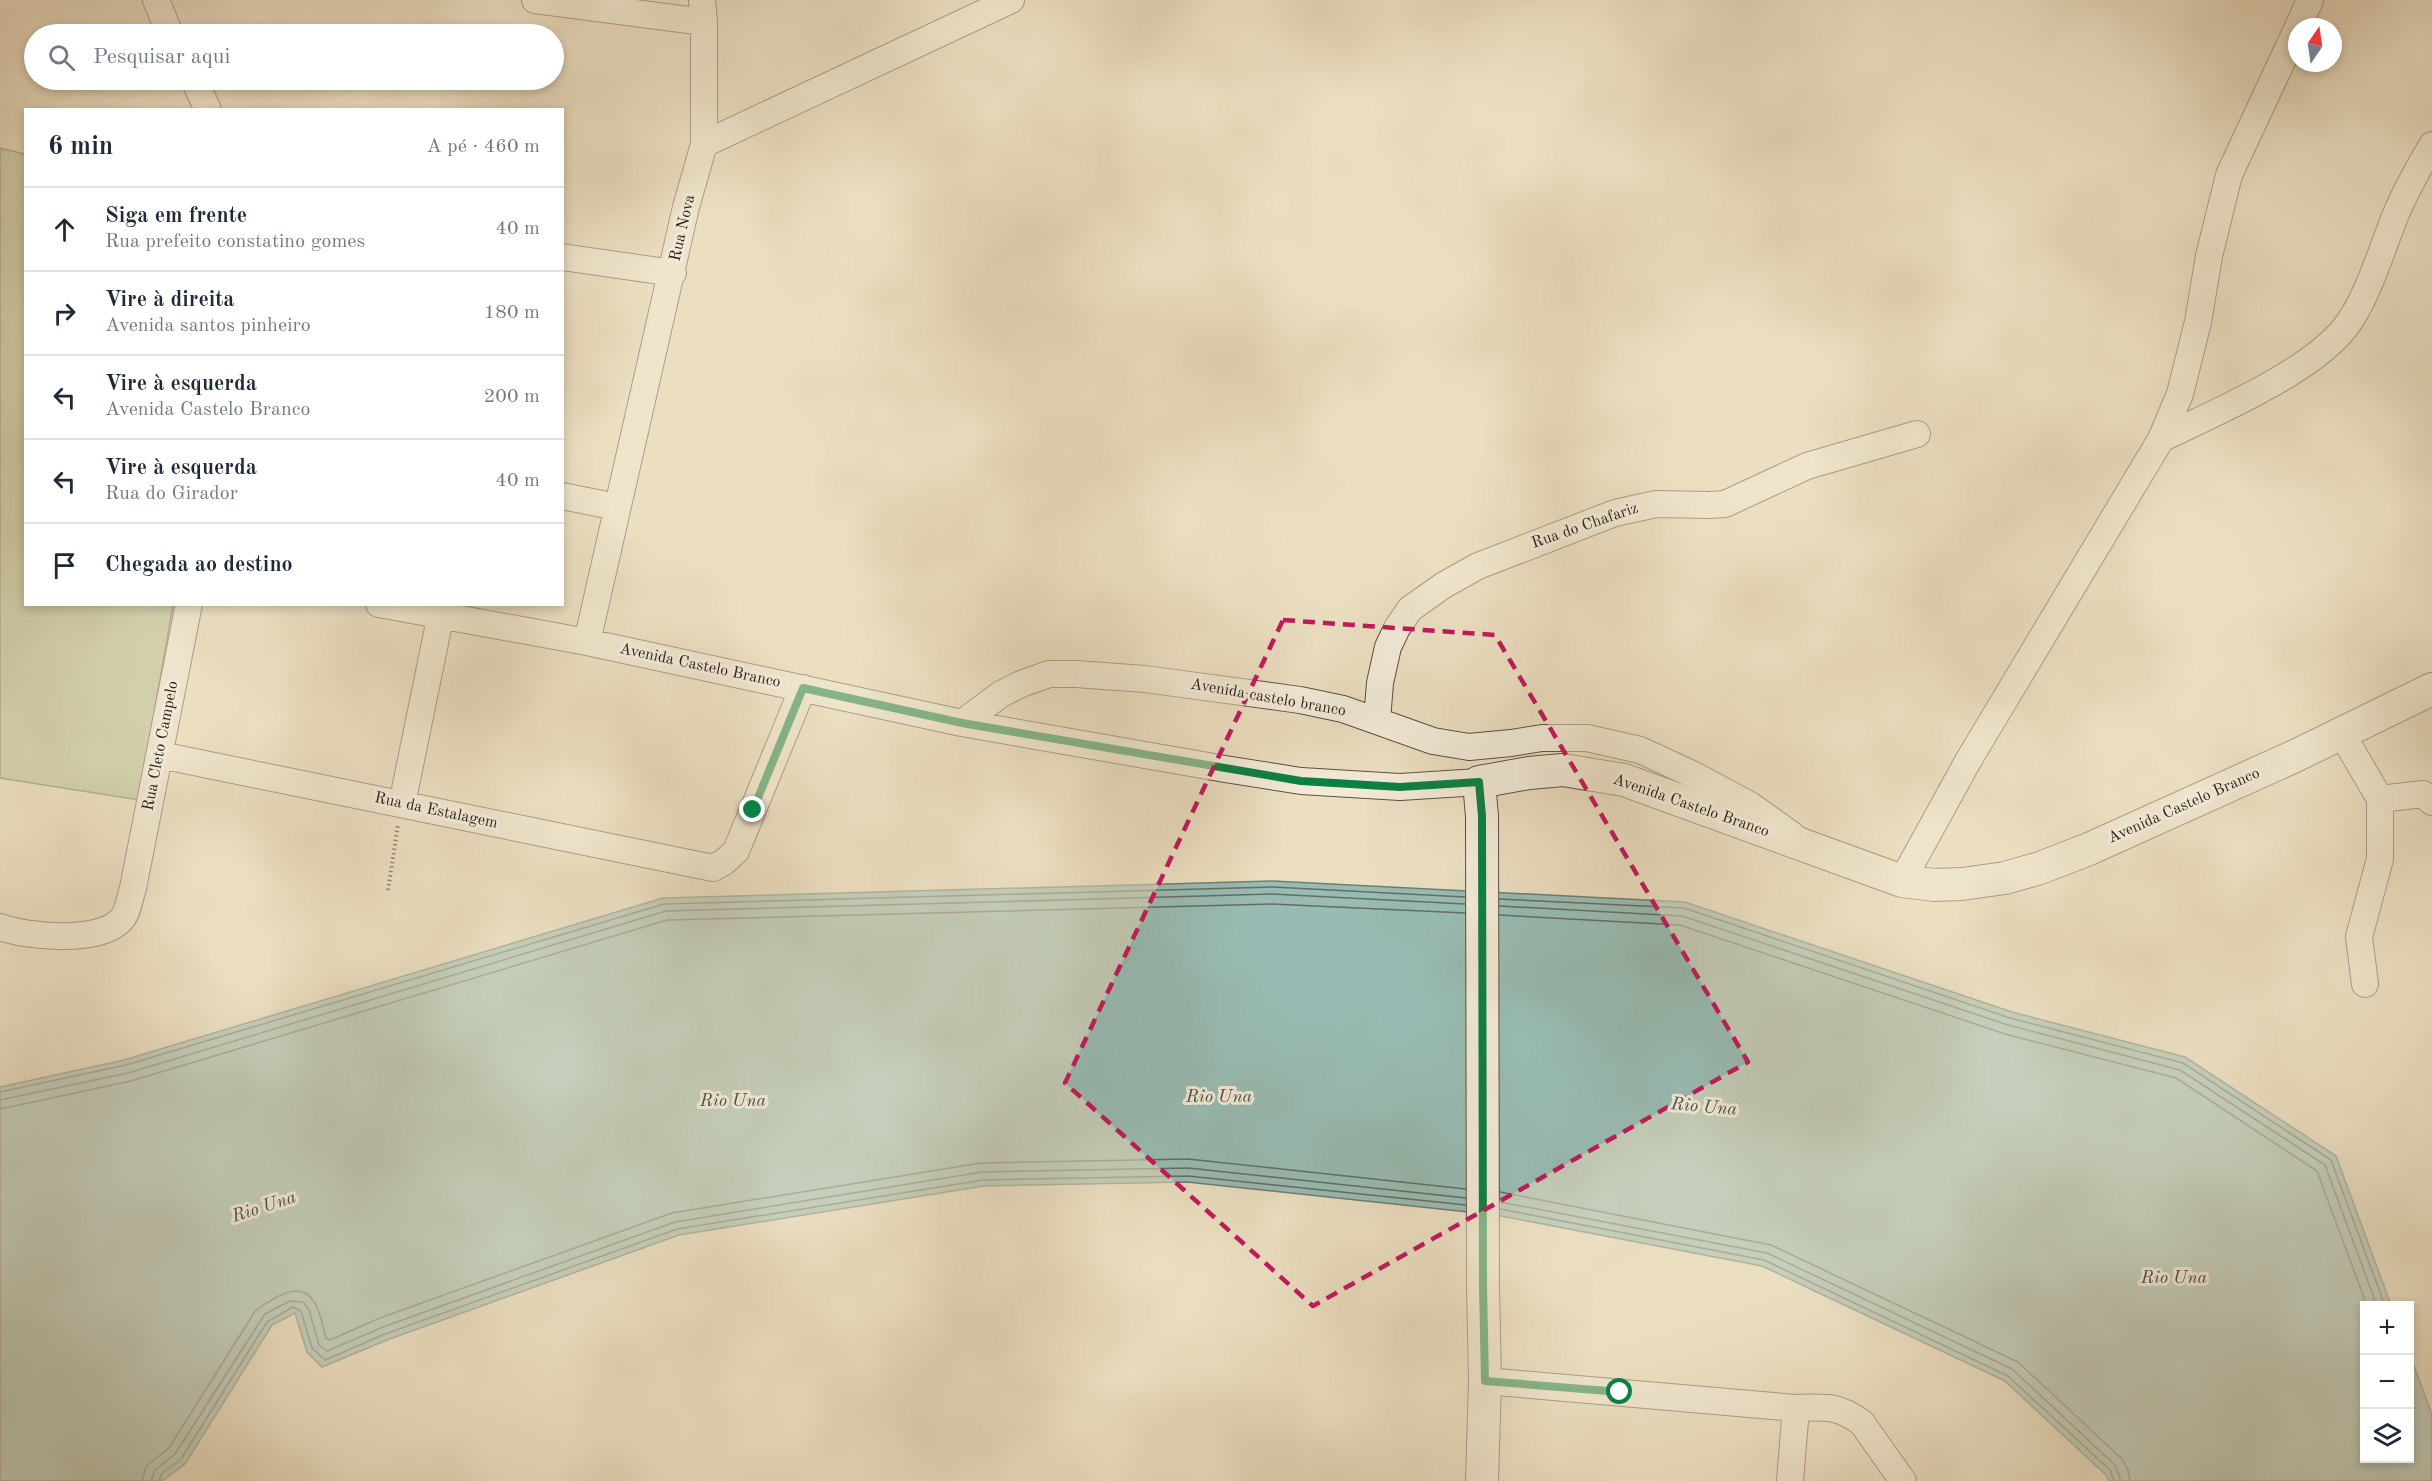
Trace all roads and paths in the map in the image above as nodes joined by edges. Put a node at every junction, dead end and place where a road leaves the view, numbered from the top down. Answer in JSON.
{"nodes":[{"id":1,"x":156,"y":0,"type":"edge"},
{"id":2,"x":535,"y":0,"type":"edge"},
{"id":3,"x":1011,"y":0,"type":"edge"},
{"id":4,"x":2310,"y":0,"type":"edge"},
{"id":5,"x":703,"y":11,"type":"edge"},
{"id":6,"x":2302,"y":18,"type":"edge"},
{"id":7,"x":166,"y":24,"type":"edge"},
{"id":8,"x":2288,"y":47,"type":"edge"},
{"id":9,"x":199,"y":90,"type":"edge"},
{"id":10,"x":207,"y":108,"type":"edge"},
{"id":11,"x":704,"y":144,"type":"junction"},
{"id":12,"x":2432,"y":145,"type":"edge"},
{"id":13,"x":564,"y":257,"type":"edge"},
{"id":14,"x":673,"y":273,"type":"junction"},
{"id":15,"x":1917,"y":434,"type":"dead end"},
{"id":16,"x":2161,"y":439,"type":"junction"},
{"id":17,"x":564,"y":496,"type":"edge"},
{"id":18,"x":617,"y":507,"type":"junction"},
{"id":19,"x":189,"y":606,"type":"edge"},
{"id":20,"x":400,"y":606,"type":"edge"},
{"id":21,"x":442,"y":610,"type":"edge"},
{"id":22,"x":587,"y":642,"type":"junction"},
{"id":23,"x":803,"y":688,"type":"junction"},
{"id":24,"x":2432,"y":690,"type":"edge"},
{"id":25,"x":1377,"y":720,"type":"junction"},
{"id":26,"x":962,"y":723,"type":"junction"},
{"id":27,"x":2342,"y":734,"type":"junction"},
{"id":28,"x":160,"y":754,"type":"junction"},
{"id":29,"x":1479,"y":782,"type":"junction"},
{"id":30,"x":2380,"y":799,"type":"junction"},
{"id":31,"x":2432,"y":802,"type":"edge"},
{"id":32,"x":402,"y":804,"type":"junction"},
{"id":33,"x":1805,"y":847,"type":"junction"},
{"id":34,"x":1902,"y":881,"type":"junction"},
{"id":35,"x":388,"y":890,"type":"dead end"},
{"id":36,"x":0,"y":927,"type":"edge"},
{"id":37,"x":2365,"y":984,"type":"dead end"},
{"id":38,"x":1485,"y":1381,"type":"junction"},
{"id":39,"x":1796,"y":1408,"type":"junction"},
{"id":40,"x":1482,"y":1481,"type":"edge"},
{"id":41,"x":1790,"y":1481,"type":"edge"},
{"id":42,"x":1903,"y":1481,"type":"edge"}],
"edges":[{"from":1,"to":7,"type":"street"},
{"from":2,"to":5,"type":"street"},
{"from":3,"to":11,"type":"street"},
{"from":4,"to":6,"type":"street"},
{"from":5,"to":11,"type":"street","name":"Rua Nova"},
{"from":8,"to":16,"type":"street"},
{"from":9,"to":10,"type":"street"},
{"from":11,"to":14,"type":"street","name":"Rua Nova"},
{"from":12,"to":16,"type":"street"},
{"from":13,"to":14,"type":"street"},
{"from":14,"to":18,"type":"street","name":"Rua Nova"},
{"from":15,"to":25,"type":"street","name":"Rua do Chafariz"},
{"from":16,"to":34,"type":"street"},
{"from":17,"to":18,"type":"street"},
{"from":18,"to":22,"type":"street","name":"Rua Nova"},
{"from":19,"to":28,"type":"street","name":"Rua Cleto Campelo"},
{"from":20,"to":21,"type":"street","name":"Avenida Castelo Branco"},
{"from":21,"to":22,"type":"street","name":"Avenida Castelo Branco"},
{"from":21,"to":32,"type":"street"},
{"from":22,"to":23,"type":"street","name":"Avenida Castelo Branco"},
{"from":23,"to":26,"type":"street","name":"Avenida Castelo Branco"},
{"from":23,"to":32,"type":"street","name":"Rua da Estalagem"},
{"from":24,"to":27,"type":"street","name":"Avenida Castelo Branco"},
{"from":25,"to":26,"type":"street","name":"Avenida castelo branco"},
{"from":25,"to":33,"type":"street","name":"Avenida castelo branco"},
{"from":26,"to":29,"type":"street","name":"Avenida Castelo Branco"},
{"from":27,"to":30,"type":"street"},
{"from":27,"to":34,"type":"street","name":"Avenida Castelo Branco"},
{"from":28,"to":32,"type":"street","name":"Rua da Estalagem"},
{"from":28,"to":36,"type":"street","name":"Rua Cleto Campelo"},
{"from":29,"to":33,"type":"street","name":"Avenida Castelo Branco"},
{"from":29,"to":38,"type":"street"},
{"from":30,"to":31,"type":"street"},
{"from":30,"to":37,"type":"street"},
{"from":32,"to":35,"type":"path"},
{"from":33,"to":34,"type":"street","name":"Avenida Castelo Branco"},
{"from":38,"to":39,"type":"street"},
{"from":38,"to":40,"type":"street"},
{"from":39,"to":41,"type":"street"},
{"from":39,"to":42,"type":"street"}]}
